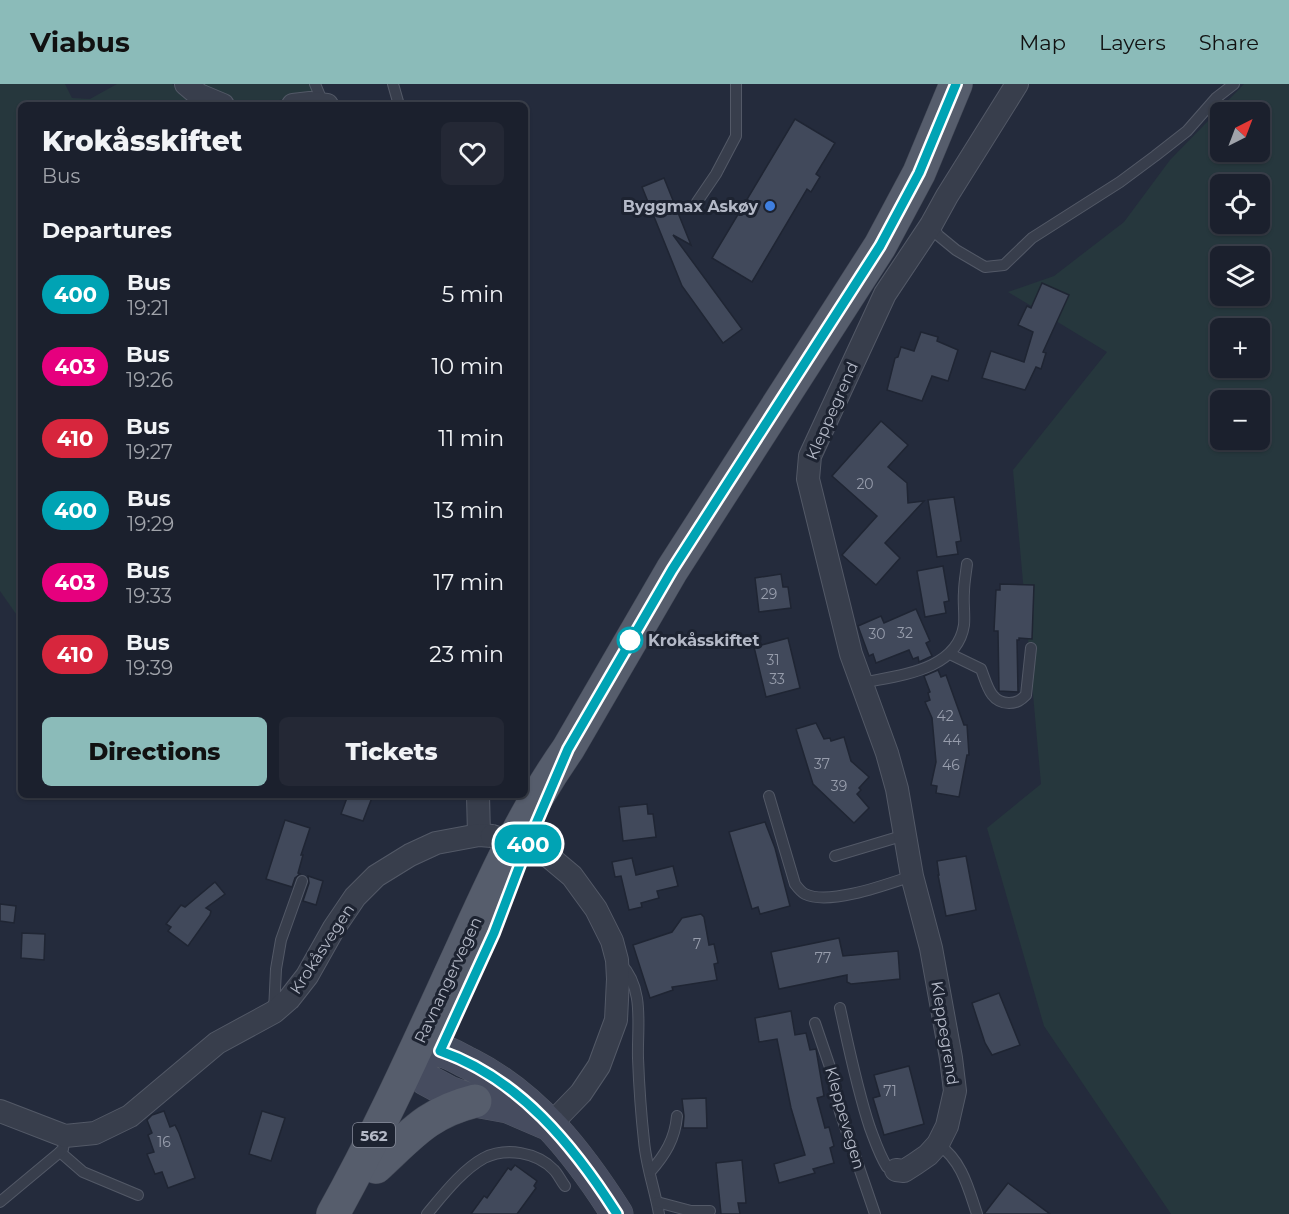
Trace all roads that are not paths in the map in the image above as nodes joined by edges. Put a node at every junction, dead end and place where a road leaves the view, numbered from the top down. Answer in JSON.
{"nodes":[{"id":1,"x":186,"y":84,"type":"edge"},
{"id":2,"x":393,"y":84,"type":"edge"},
{"id":3,"x":736,"y":84,"type":"edge"},
{"id":4,"x":956,"y":84,"type":"edge"},
{"id":5,"x":1017,"y":84,"type":"edge"},
{"id":6,"x":1234,"y":84,"type":"edge"},
{"id":7,"x":322,"y":97,"type":"edge"},
{"id":8,"x":216,"y":102,"type":"edge"},
{"id":9,"x":304,"y":102,"type":"edge"},
{"id":10,"x":398,"y":102,"type":"edge"},
{"id":11,"x":697,"y":202,"type":"dead end"},
{"id":12,"x":927,"y":222,"type":"junction"},
{"id":13,"x":967,"y":564,"type":"dead end"},
{"id":14,"x":1031,"y":648,"type":"dead end"},
{"id":15,"x":950,"y":654,"type":"junction"},
{"id":16,"x":862,"y":683,"type":"junction"},
{"id":17,"x":769,"y":796,"type":"dead end"},
{"id":18,"x":479,"y":798,"type":"edge"},
{"id":19,"x":486,"y":835,"type":"junction"},
{"id":20,"x":905,"y":835,"type":"junction"},
{"id":21,"x":835,"y":856,"type":"dead end"},
{"id":22,"x":912,"y":876,"type":"junction"},
{"id":23,"x":302,"y":880,"type":"dead end"},
{"id":24,"x":617,"y":960,"type":"junction"},
{"id":25,"x":840,"y":1008,"type":"dead end"},
{"id":26,"x":274,"y":1012,"type":"junction"},
{"id":27,"x":815,"y":1023,"type":"dead end"},
{"id":28,"x":426,"y":1062,"type":"junction"},
{"id":29,"x":475,"y":1101,"type":"junction"},
{"id":30,"x":0,"y":1111,"type":"edge"},
{"id":31,"x":677,"y":1116,"type":"dead end"},
{"id":32,"x":550,"y":1125,"type":"junction"},
{"id":33,"x":62,"y":1144,"type":"junction"},
{"id":34,"x":938,"y":1144,"type":"junction"},
{"id":35,"x":375,"y":1167,"type":"junction"},
{"id":36,"x":897,"y":1170,"type":"joint"},
{"id":37,"x":650,"y":1172,"type":"junction"},
{"id":38,"x":565,"y":1186,"type":"dead end"},
{"id":39,"x":138,"y":1195,"type":"dead end"},
{"id":40,"x":0,"y":1202,"type":"edge"},
{"id":41,"x":658,"y":1208,"type":"edge"},
{"id":42,"x":710,"y":1211,"type":"dead end"},
{"id":43,"x":333,"y":1214,"type":"edge"},
{"id":44,"x":350,"y":1214,"type":"edge"},
{"id":45,"x":427,"y":1214,"type":"edge"},
{"id":46,"x":617,"y":1214,"type":"edge"},
{"id":47,"x":875,"y":1214,"type":"edge"},
{"id":48,"x":977,"y":1214,"type":"edge"}],
"edges":[{"from":1,"to":8,"type":"street"},
{"from":2,"to":10,"type":"lane"},
{"from":3,"to":11,"type":"lane"},
{"from":4,"to":28,"type":"main road","name":"Ravnangervegen","number":"562"},
{"from":5,"to":12,"type":"street","name":"Kleppegrend"},
{"from":6,"to":12,"type":"lane"},
{"from":7,"to":9,"type":"street"},
{"from":12,"to":16,"type":"street","name":"Kleppegrend"},
{"from":13,"to":15,"type":"lane"},
{"from":14,"to":15,"type":"lane"},
{"from":15,"to":16,"type":"lane"},
{"from":16,"to":20,"type":"street","name":"Kleppegrend"},
{"from":17,"to":22,"type":"lane"},
{"from":18,"to":19,"type":"street"},
{"from":19,"to":24,"type":"street","name":"Krokåsvegen","bridge":true},
{"from":19,"to":26,"type":"street","name":"Krokåsvegen"},
{"from":20,"to":21,"type":"lane"},
{"from":20,"to":22,"type":"street","name":"Kleppegrend"},
{"from":22,"to":34,"type":"street","name":"Kleppegrend"},
{"from":23,"to":26,"type":"lane","name":"Krokåsvegen"},
{"from":24,"to":32,"type":"street","name":"Krokåsvegen"},
{"from":24,"to":37,"type":"lane","name":"Krokåsvegen"},
{"from":25,"to":36,"type":"lane","name":"Kleppegrend"},
{"from":26,"to":33,"type":"street","name":"Krokåsvegen"},
{"from":27,"to":47,"type":"lane","name":"Kleppevegen"},
{"from":28,"to":29,"type":"main road"},
{"from":28,"to":32,"type":"main road"},
{"from":28,"to":35,"type":"main road","name":"Ravnangervegen","number":"562"},
{"from":28,"to":43,"type":"main road","name":"Ravnangervegen","number":"562"},
{"from":29,"to":32,"type":"main road"},
{"from":29,"to":35,"type":"main road"},
{"from":30,"to":33,"type":"street","name":"Krokåsvegen"},
{"from":31,"to":37,"type":"lane"},
{"from":32,"to":46,"type":"main road"},
{"from":33,"to":39,"type":"lane","name":"Krokåsvegen"},
{"from":33,"to":40,"type":"lane"},
{"from":34,"to":36,"type":"street","name":"Kleppegrend"},
{"from":34,"to":48,"type":"lane"},
{"from":35,"to":44,"type":"main road","name":"Ravnangervegen","number":"562"},
{"from":37,"to":41,"type":"lane","name":"Krokåsvegen"},
{"from":38,"to":45,"type":"lane"},
{"from":41,"to":42,"type":"lane","name":"Krokåsvegen"}]}
